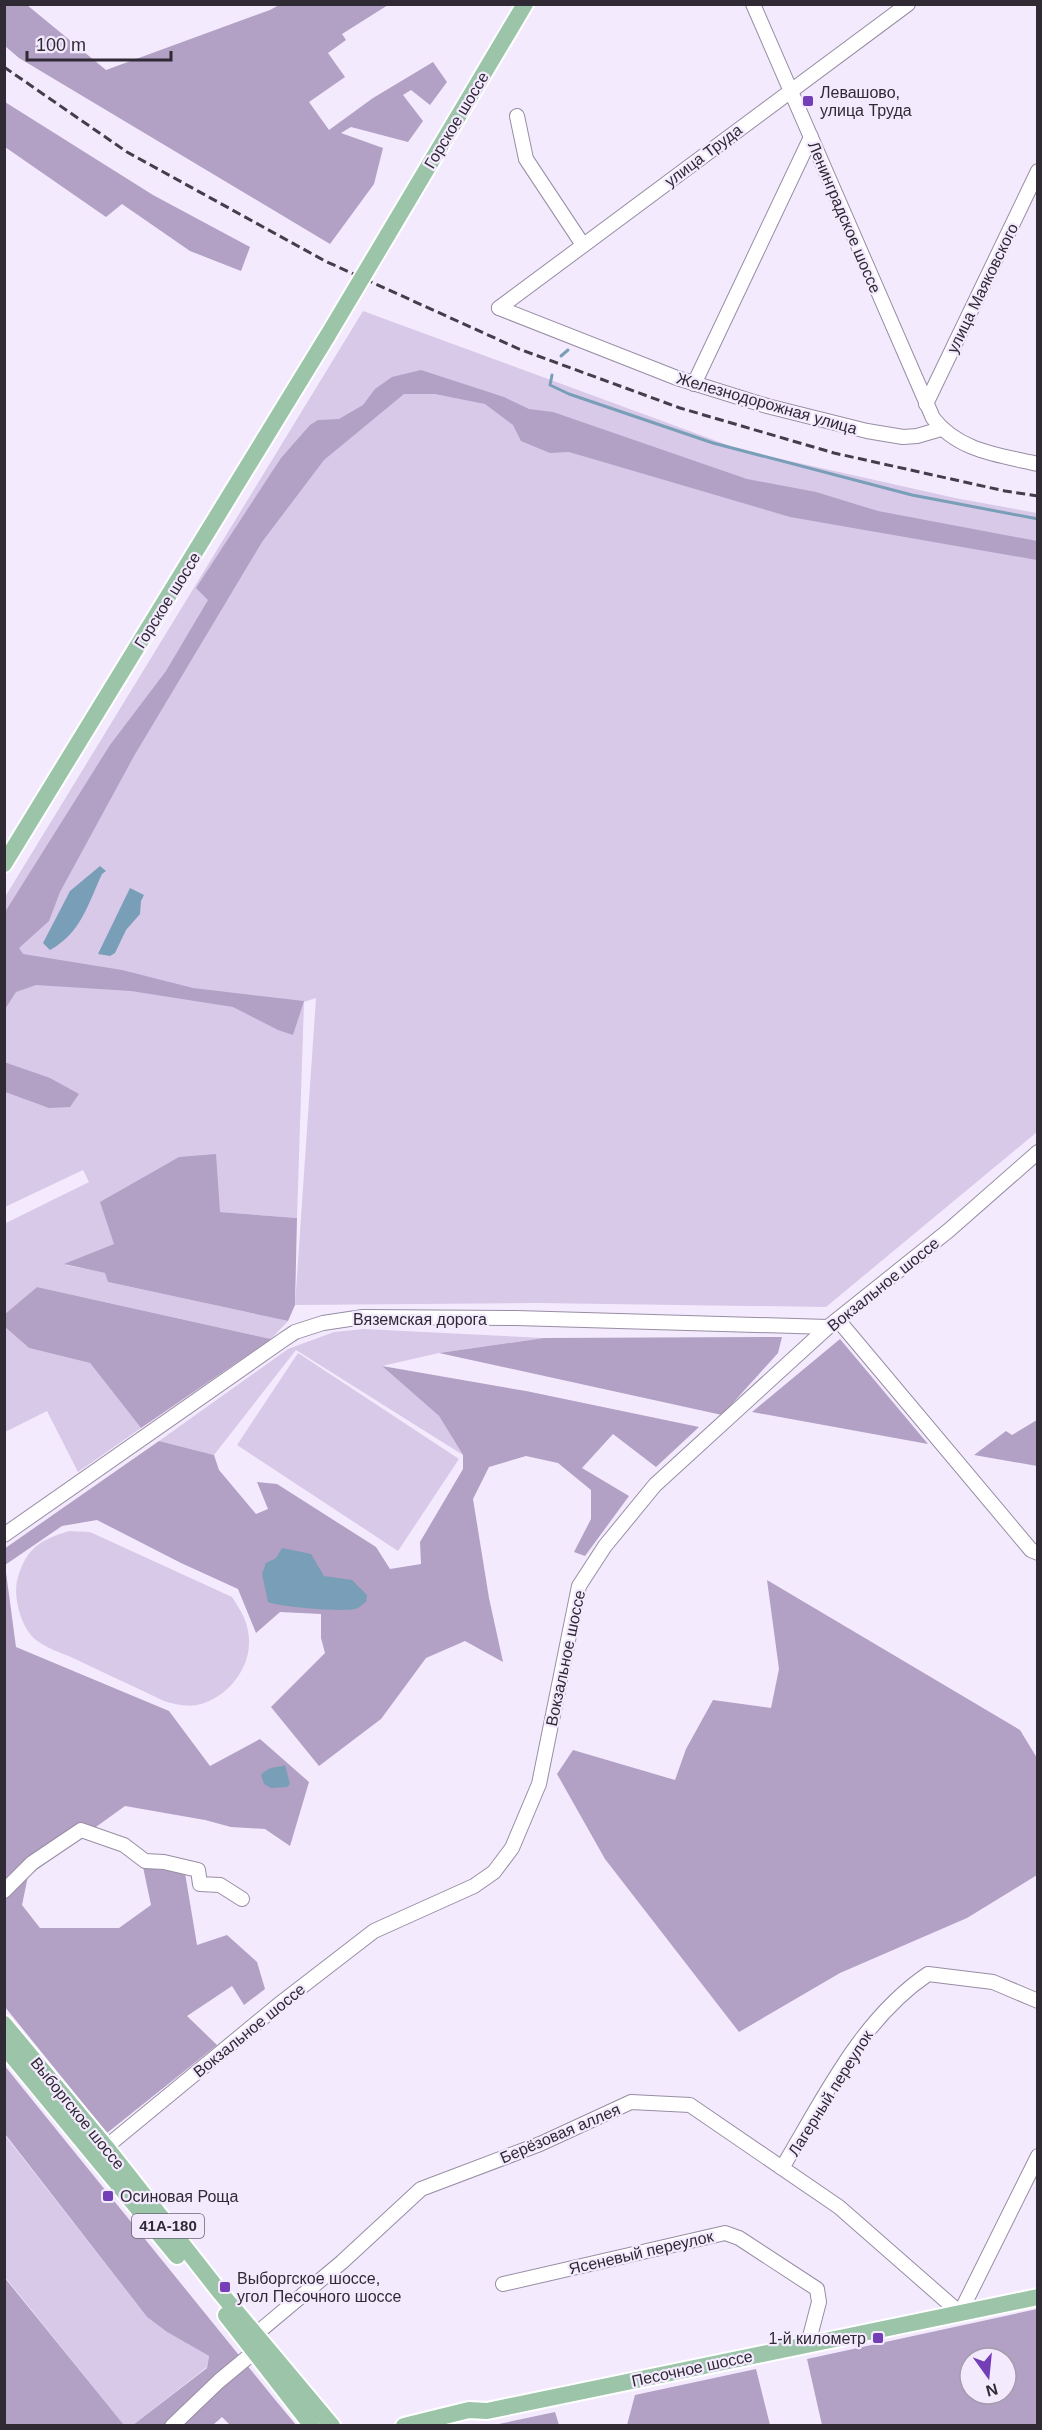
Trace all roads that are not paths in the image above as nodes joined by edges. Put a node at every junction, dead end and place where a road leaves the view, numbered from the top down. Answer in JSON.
{"nodes":[{"id":1,"x":525,"y":4,"type":"edge"},
{"id":2,"x":747,"y":4,"type":"edge"},
{"id":3,"x":753,"y":4,"type":"edge"},
{"id":4,"x":908,"y":4,"type":"edge"},
{"id":5,"x":761,"y":24,"type":"junction"},
{"id":6,"x":791,"y":91,"type":"junction"},
{"id":7,"x":517,"y":116,"type":"dead end"},
{"id":8,"x":811,"y":137,"type":"junction"},
{"id":9,"x":1038,"y":171,"type":"edge"},
{"id":10,"x":583,"y":245,"type":"junction"},
{"id":11,"x":499,"y":308,"type":"joint"},
{"id":12,"x":694,"y":384,"type":"junction"},
{"id":13,"x":926,"y":404,"type":"junction"},
{"id":14,"x":941,"y":429,"type":"junction"},
{"id":15,"x":1038,"y":464,"type":"edge"},
{"id":16,"x":4,"y":864,"type":"edge"},
{"id":17,"x":1038,"y":1152,"type":"edge"},
{"id":18,"x":833,"y":1324,"type":"junction"},
{"id":19,"x":4,"y":1535,"type":"edge"},
{"id":20,"x":1038,"y":1553,"type":"edge"},
{"id":21,"x":4,"y":1892,"type":"edge"},
{"id":22,"x":242,"y":1899,"type":"dead end"},
{"id":23,"x":1038,"y":2001,"type":"edge"},
{"id":24,"x":4,"y":2024,"type":"edge"},
{"id":25,"x":4,"y":2046,"type":"edge"},
{"id":26,"x":106,"y":2147,"type":"junction"},
{"id":27,"x":1038,"y":2156,"type":"edge"},
{"id":28,"x":782,"y":2168,"type":"junction"},
{"id":29,"x":503,"y":2284,"type":"dead end"},
{"id":30,"x":1038,"y":2297,"type":"edge"},
{"id":31,"x":960,"y":2313,"type":"junction"},
{"id":32,"x":256,"y":2334,"type":"junction"},
{"id":33,"x":808,"y":2344,"type":"junction"},
{"id":34,"x":254,"y":2352,"type":"junction"},
{"id":35,"x":487,"y":2411,"type":"junction"},
{"id":36,"x":172,"y":2426,"type":"edge"},
{"id":37,"x":312,"y":2426,"type":"edge"},
{"id":38,"x":332,"y":2426,"type":"edge"},
{"id":39,"x":404,"y":2426,"type":"edge"},
{"id":40,"x":444,"y":2426,"type":"edge"}],
"edges":[{"from":1,"to":16,"type":"main road","name":"Горское шоссе","bridge":true},
{"from":2,"to":5,"type":"street"},
{"from":3,"to":5,"type":"street","name":"Ленинградское шоссе"},
{"from":4,"to":6,"type":"street","name":"улица Труда"},
{"from":5,"to":6,"type":"street","name":"Ленинградское шоссе"},
{"from":6,"to":8,"type":"street","name":"Ленинградское шоссе"},
{"from":6,"to":10,"type":"street","name":"улица Труда"},
{"from":7,"to":10,"type":"street"},
{"from":8,"to":12,"type":"street"},
{"from":8,"to":13,"type":"street","name":"Ленинградское шоссе"},
{"from":9,"to":13,"type":"street","name":"улица Маяковского"},
{"from":10,"to":11,"type":"street","name":"улица Труда"},
{"from":11,"to":12,"type":"street","name":"Железнодорожная улица"},
{"from":12,"to":14,"type":"street","name":"Железнодорожная улица"},
{"from":13,"to":14,"type":"street","name":"Ленинградское шоссе"},
{"from":14,"to":15,"type":"street"},
{"from":17,"to":18,"type":"street","name":"Вокзальное шоссе"},
{"from":18,"to":19,"type":"street","name":"Вяземская дорога"},
{"from":18,"to":20,"type":"street"},
{"from":18,"to":26,"type":"street","name":"Вокзальное шоссе"},
{"from":21,"to":22,"type":"street"},
{"from":23,"to":28,"type":"street","name":"Лагерный переулок"},
{"from":24,"to":26,"type":"main road","name":"Выборгское шоссе","number":"41А-180"},
{"from":25,"to":34,"type":"main road","name":"Выборгское шоссе","number":"41А-180"},
{"from":26,"to":32,"type":"main road","name":"Выборгское шоссе","number":"41А-180"},
{"from":27,"to":31,"type":"street"},
{"from":28,"to":31,"type":"street","name":"Берёзовая аллея"},
{"from":28,"to":32,"type":"street","name":"Берёзовая аллея"},
{"from":29,"to":33,"type":"street","name":"Ясеневый переулок"},
{"from":30,"to":31,"type":"main road","name":"Песочное шоссе"},
{"from":31,"to":33,"type":"main road","name":"Песочное шоссе"},
{"from":32,"to":38,"type":"main road","name":"Выборгское шоссе","number":"41А-180"},
{"from":33,"to":35,"type":"main road","name":"Песочное шоссе"},
{"from":34,"to":36,"type":"street"},
{"from":34,"to":37,"type":"main road","name":"Выборгское шоссе","number":"41А-180"},
{"from":35,"to":39,"type":"main road","name":"Песочное шоссе"},
{"from":35,"to":40,"type":"main road","name":"Песочное шоссе"}]}
